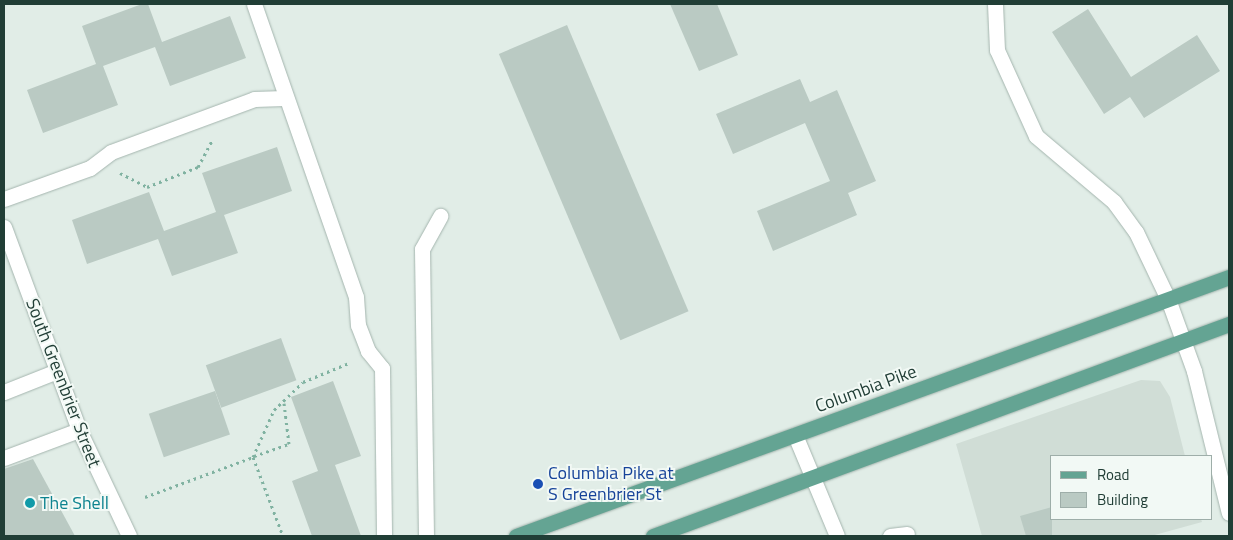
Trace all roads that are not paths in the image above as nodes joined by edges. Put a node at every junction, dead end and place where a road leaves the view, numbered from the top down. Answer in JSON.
{"nodes":[{"id":1,"x":254,"y":4,"type":"edge"},
{"id":2,"x":995,"y":4,"type":"edge"},
{"id":3,"x":284,"y":98,"type":"junction"},
{"id":4,"x":4,"y":199,"type":"edge"},
{"id":5,"x":440,"y":216,"type":"dead end"},
{"id":6,"x":4,"y":227,"type":"edge"},
{"id":7,"x":1229,"y":277,"type":"edge"},
{"id":8,"x":1168,"y":299,"type":"junction"},
{"id":9,"x":1229,"y":324,"type":"edge"},
{"id":10,"x":1182,"y":340,"type":"junction"},
{"id":11,"x":57,"y":371,"type":"junction"},
{"id":12,"x":4,"y":392,"type":"edge"},
{"id":13,"x":79,"y":430,"type":"junction"},
{"id":14,"x":795,"y":435,"type":"junction"},
{"id":15,"x":4,"y":458,"type":"edge"},
{"id":16,"x":812,"y":477,"type":"junction"},
{"id":17,"x":1229,"y":513,"type":"edge"},
{"id":18,"x":907,"y":534,"type":"dead end"},
{"id":19,"x":129,"y":536,"type":"edge"},
{"id":20,"x":384,"y":536,"type":"edge"},
{"id":21,"x":426,"y":536,"type":"edge"},
{"id":22,"x":516,"y":536,"type":"edge"},
{"id":23,"x":653,"y":536,"type":"edge"},
{"id":24,"x":837,"y":536,"type":"edge"},
{"id":25,"x":890,"y":536,"type":"edge"}],
"edges":[{"from":1,"to":3,"type":"street"},
{"from":2,"to":8,"type":"street"},
{"from":3,"to":4,"type":"street"},
{"from":3,"to":20,"type":"street"},
{"from":5,"to":21,"type":"street"},
{"from":6,"to":11,"type":"street","name":"South Greenbrier Street"},
{"from":7,"to":8,"type":"main road","name":"Columbia Pike"},
{"from":8,"to":10,"type":"street"},
{"from":8,"to":14,"type":"main road","name":"Columbia Pike"},
{"from":9,"to":10,"type":"main road"},
{"from":10,"to":16,"type":"main road"},
{"from":10,"to":17,"type":"street"},
{"from":11,"to":12,"type":"street"},
{"from":11,"to":13,"type":"street","name":"South Greenbrier Street"},
{"from":13,"to":15,"type":"street"},
{"from":13,"to":19,"type":"street","name":"South Greenbrier Street"},
{"from":14,"to":16,"type":"street"},
{"from":14,"to":22,"type":"main road","name":"Columbia Pike"},
{"from":16,"to":23,"type":"main road"},
{"from":16,"to":24,"type":"street"},
{"from":18,"to":25,"type":"street"}]}
